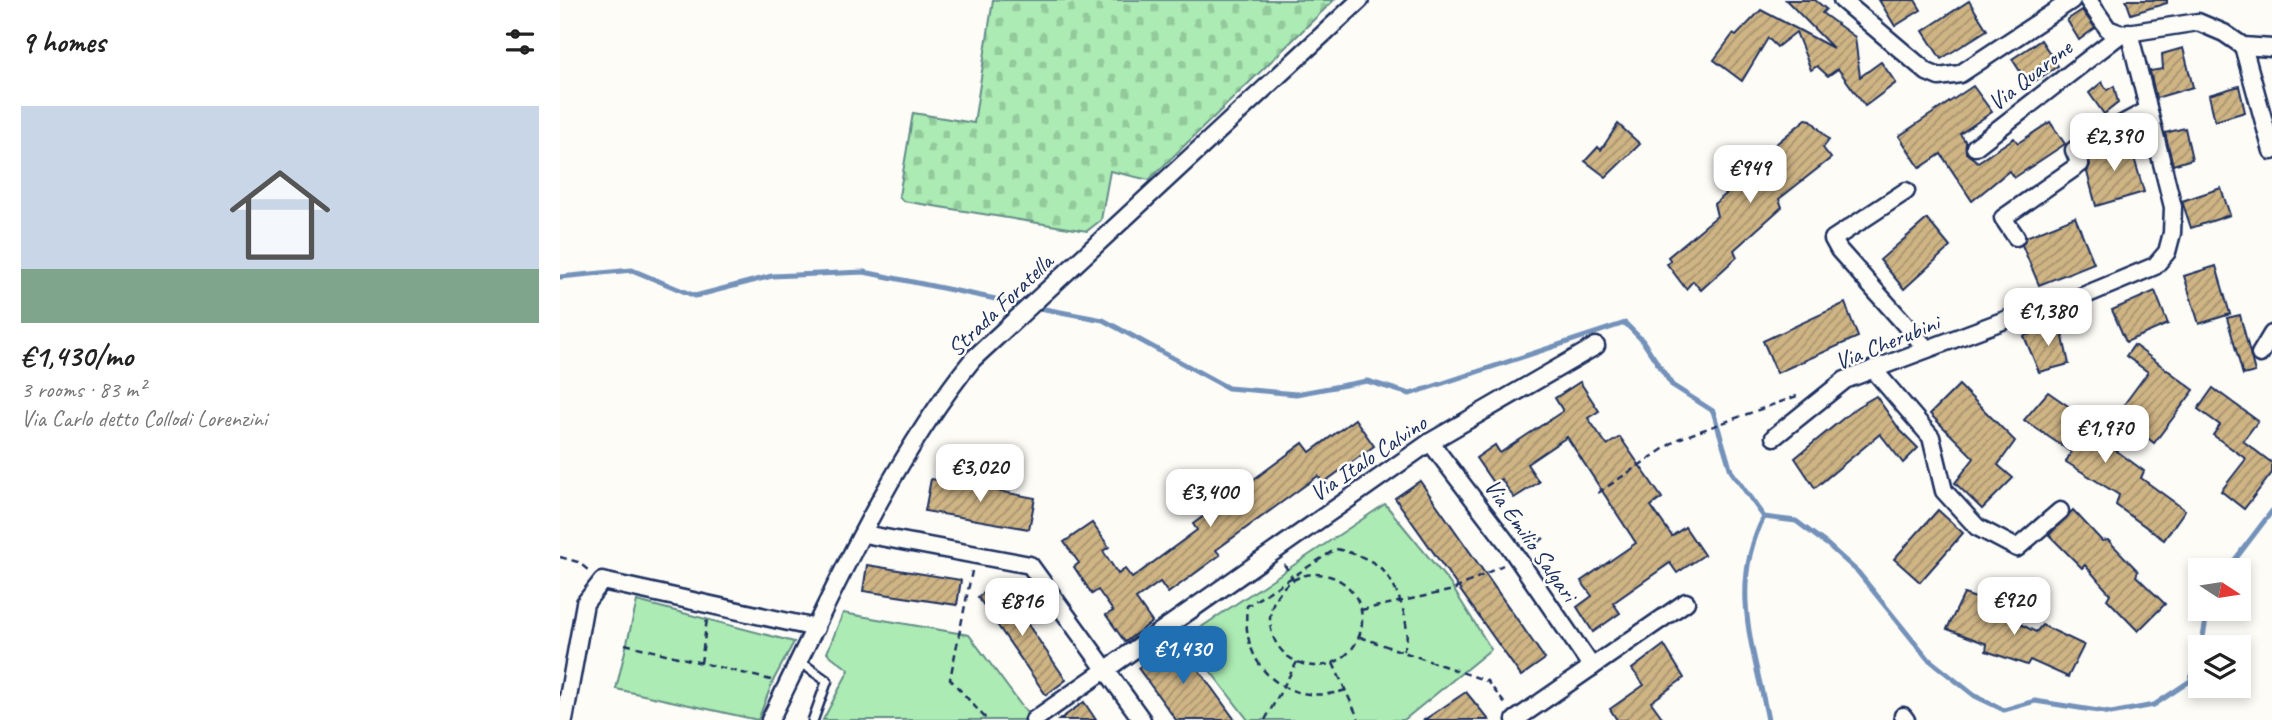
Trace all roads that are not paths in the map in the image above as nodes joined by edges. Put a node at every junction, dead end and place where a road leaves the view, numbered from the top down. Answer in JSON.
{"nodes":[{"id":1,"x":1360,"y":0,"type":"edge"},
{"id":2,"x":2072,"y":0,"type":"edge"},
{"id":3,"x":2088,"y":0,"type":"edge"},
{"id":4,"x":1851,"y":2,"type":"edge"},
{"id":5,"x":2125,"y":33,"type":"junction"},
{"id":6,"x":2242,"y":46,"type":"junction"},
{"id":7,"x":2272,"y":48,"type":"edge"},
{"id":8,"x":2148,"y":110,"type":"junction"},
{"id":9,"x":1975,"y":146,"type":"dead end"},
{"id":10,"x":2272,"y":151,"type":"edge"},
{"id":11,"x":1906,"y":191,"type":"dead end"},
{"id":12,"x":2016,"y":237,"type":"dead end"},
{"id":13,"x":2272,"y":334,"type":"edge"},
{"id":14,"x":1596,"y":346,"type":"dead end"},
{"id":15,"x":1927,"y":349,"type":"junction"},
{"id":16,"x":2260,"y":354,"type":"dead end"},
{"id":17,"x":1873,"y":369,"type":"junction"},
{"id":18,"x":1774,"y":437,"type":"dead end"},
{"id":19,"x":1430,"y":442,"type":"junction"},
{"id":20,"x":2060,"y":511,"type":"dead end"},
{"id":21,"x":864,"y":534,"type":"junction"},
{"id":22,"x":1686,"y":603,"type":"dead end"},
{"id":23,"x":816,"y":628,"type":"junction"},
{"id":24,"x":799,"y":661,"type":"junction"},
{"id":25,"x":1592,"y":667,"type":"junction"},
{"id":26,"x":1105,"y":671,"type":"junction"},
{"id":27,"x":564,"y":720,"type":"edge"},
{"id":28,"x":770,"y":720,"type":"edge"},
{"id":29,"x":813,"y":720,"type":"edge"},
{"id":30,"x":1034,"y":720,"type":"edge"},
{"id":31,"x":1142,"y":720,"type":"edge"},
{"id":32,"x":1516,"y":720,"type":"edge"}],
"edges":[{"from":1,"to":21,"type":"street","name":"Strada Foratella"},
{"from":2,"to":4,"type":"street"},
{"from":3,"to":5,"type":"street"},
{"from":5,"to":6,"type":"street","name":"Via Quarone"},
{"from":5,"to":8,"type":"street","name":"Via Cherubini"},
{"from":5,"to":9,"type":"street","name":"Via Quarone"},
{"from":6,"to":7,"type":"street","name":"Via Quarone"},
{"from":6,"to":10,"type":"street"},
{"from":8,"to":12,"type":"street"},
{"from":8,"to":15,"type":"street","name":"Via Cherubini"},
{"from":11,"to":15,"type":"street"},
{"from":13,"to":16,"type":"street"},
{"from":14,"to":19,"type":"street","name":"Via Italo Calvino"},
{"from":15,"to":17,"type":"street","name":"Via Cherubini"},
{"from":17,"to":18,"type":"street","name":"Via Cherubini"},
{"from":17,"to":20,"type":"street"},
{"from":19,"to":25,"type":"street","name":"Via Emilio Salgari"},
{"from":19,"to":26,"type":"street","name":"Via Italo Calvino"},
{"from":21,"to":23,"type":"street","name":"Strada Foratella"},
{"from":21,"to":26,"type":"street"},
{"from":22,"to":25,"type":"street"},
{"from":23,"to":24,"type":"street","name":"Strada Foratella"},
{"from":23,"to":27,"type":"street"},
{"from":24,"to":28,"type":"street","name":"Strada Foratella"},
{"from":24,"to":29,"type":"lane"},
{"from":25,"to":32,"type":"street"},
{"from":26,"to":30,"type":"street","name":"Via Italo Calvino"},
{"from":26,"to":31,"type":"street"}]}
